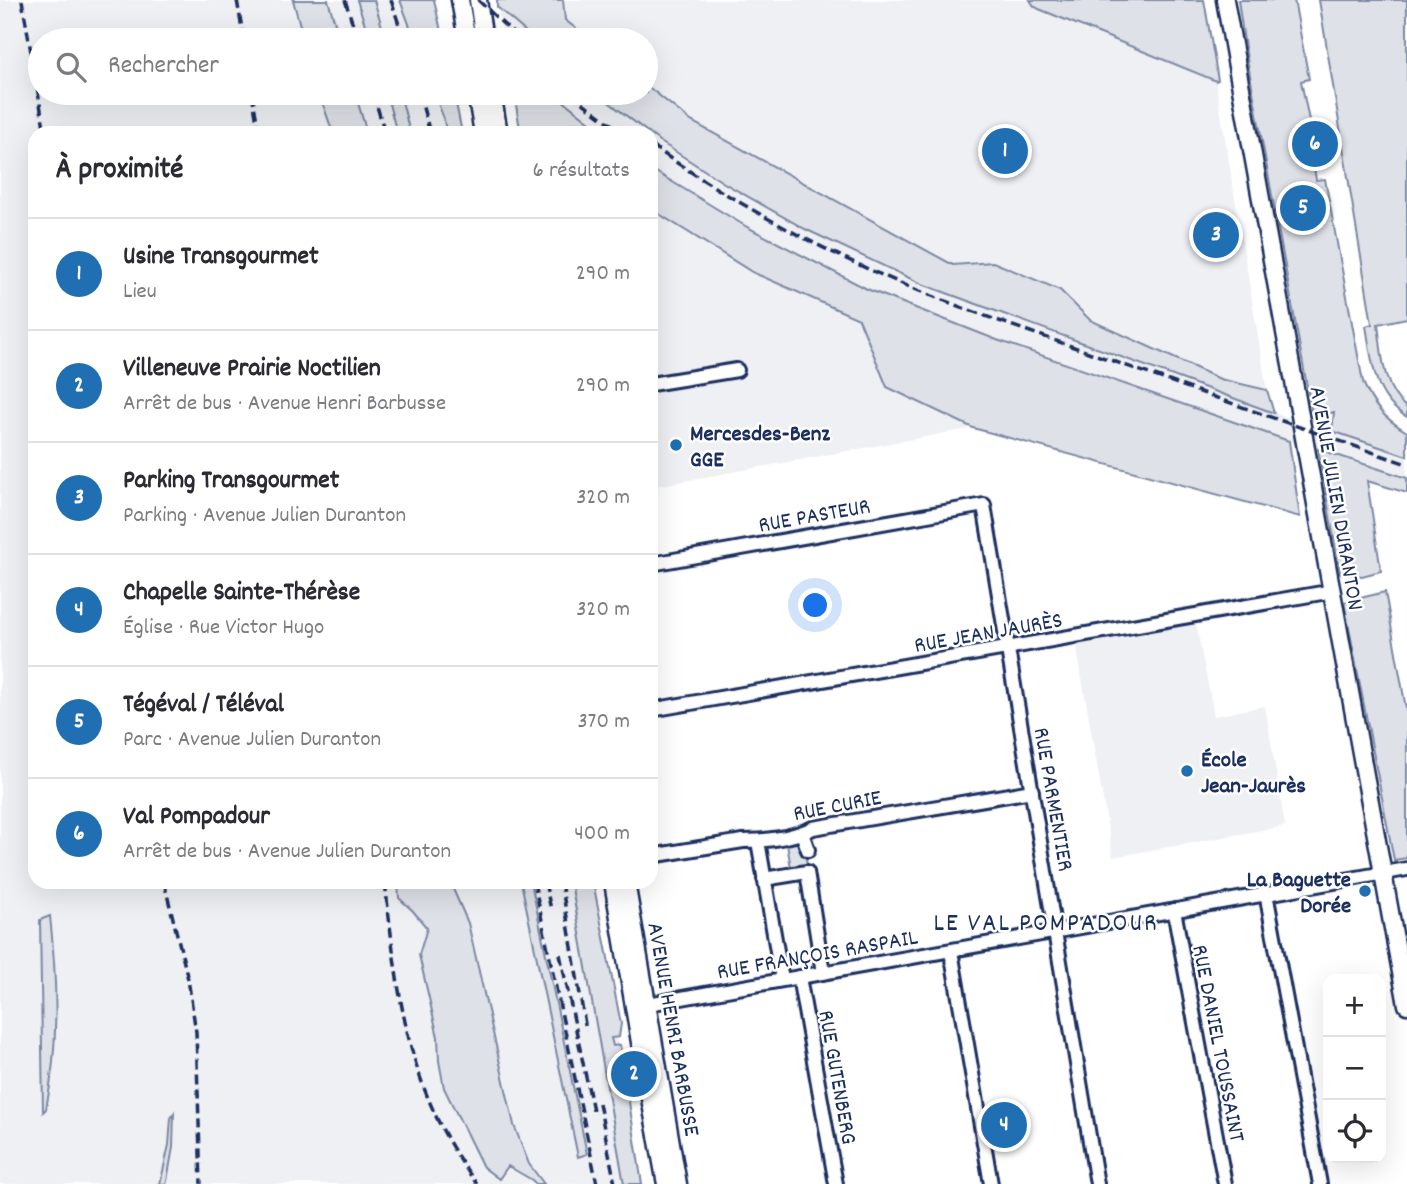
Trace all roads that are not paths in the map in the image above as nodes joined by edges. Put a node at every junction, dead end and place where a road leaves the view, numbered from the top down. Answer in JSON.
{"nodes":[{"id":1,"x":460,"y":0,"type":"edge"},
{"id":2,"x":478,"y":0,"type":"edge"},
{"id":3,"x":1225,"y":0,"type":"edge"},
{"id":4,"x":465,"y":28,"type":"edge"},
{"id":5,"x":482,"y":28,"type":"edge"},
{"id":6,"x":478,"y":105,"type":"edge"},
{"id":7,"x":494,"y":105,"type":"edge"},
{"id":8,"x":482,"y":126,"type":"edge"},
{"id":9,"x":498,"y":126,"type":"edge"},
{"id":10,"x":737,"y":369,"type":"dead end"},
{"id":11,"x":658,"y":383,"type":"edge"},
{"id":12,"x":984,"y":505,"type":"joint"},
{"id":13,"x":658,"y":563,"type":"edge"},
{"id":14,"x":1333,"y":592,"type":"junction"},
{"id":15,"x":1008,"y":649,"type":"junction"},
{"id":16,"x":658,"y":709,"type":"edge"},
{"id":17,"x":1032,"y":791,"type":"junction"},
{"id":18,"x":802,"y":833,"type":"junction"},
{"id":19,"x":758,"y":841,"type":"junction"},
{"id":20,"x":808,"y":850,"type":"dead end"},
{"id":21,"x":658,"y":855,"type":"edge"},
{"id":22,"x":1407,"y":869,"type":"edge"},
{"id":23,"x":1384,"y":873,"type":"junction"},
{"id":24,"x":764,"y":879,"type":"junction"},
{"id":25,"x":613,"y":889,"type":"edge"},
{"id":26,"x":627,"y":889,"type":"edge"},
{"id":27,"x":1266,"y":893,"type":"junction"},
{"id":28,"x":1174,"y":910,"type":"junction"},
{"id":29,"x":1056,"y":931,"type":"junction"},
{"id":30,"x":951,"y":951,"type":"junction"},
{"id":31,"x":823,"y":973,"type":"junction"},
{"id":32,"x":799,"y":977,"type":"junction"},
{"id":33,"x":782,"y":979,"type":"junction"},
{"id":34,"x":648,"y":1004,"type":"junction"},
{"id":35,"x":1407,"y":1005,"type":"edge"},
{"id":36,"x":637,"y":1023,"type":"junction"},
{"id":37,"x":670,"y":1183,"type":"edge"},
{"id":38,"x":836,"y":1184,"type":"edge"},
{"id":39,"x":991,"y":1184,"type":"edge"},
{"id":40,"x":1097,"y":1184,"type":"edge"},
{"id":41,"x":1225,"y":1184,"type":"edge"},
{"id":42,"x":1320,"y":1184,"type":"edge"}],
"edges":[{"from":1,"to":4,"type":"main road"},
{"from":2,"to":5,"type":"main road"},
{"from":3,"to":14,"type":"main road","name":"AVENUE JULIEN DURANTON"},
{"from":6,"to":8,"type":"main road"},
{"from":7,"to":9,"type":"main road"},
{"from":10,"to":11,"type":"street"},
{"from":12,"to":13,"type":"street","name":"RUE PASTEUR"},
{"from":12,"to":15,"type":"street","name":"RUE PARMENTIER"},
{"from":14,"to":15,"type":"street","name":"RUE JEAN JAURÈS"},
{"from":14,"to":23,"type":"main road","name":"AVENUE JULIEN DURANTON"},
{"from":15,"to":16,"type":"street","name":"RUE JEAN JAURÈS"},
{"from":15,"to":17,"type":"street","name":"RUE PARMENTIER"},
{"from":17,"to":18,"type":"street","name":"RUE CURIE"},
{"from":17,"to":29,"type":"street","name":"RUE PARMENTIER"},
{"from":18,"to":19,"type":"street","name":"RUE CURIE"},
{"from":18,"to":20,"type":"street"},
{"from":19,"to":21,"type":"street","name":"RUE CURIE"},
{"from":19,"to":24,"type":"street"},
{"from":22,"to":23,"type":"street","name":"RUE FRANÇOIS RASPAIL"},
{"from":23,"to":27,"type":"street","name":"RUE FRANÇOIS RASPAIL"},
{"from":23,"to":35,"type":"main road","name":"AVENUE JULIEN DURANTON"},
{"from":24,"to":31,"type":"street"},
{"from":24,"to":33,"type":"street"},
{"from":25,"to":36,"type":"main road","name":"AVENUE HENRI BARBUSSE"},
{"from":26,"to":34,"type":"main road","name":"AVENUE HENRI BARBUSSE"},
{"from":27,"to":28,"type":"street","name":"RUE FRANÇOIS RASPAIL"},
{"from":27,"to":42,"type":"street"},
{"from":28,"to":29,"type":"street","name":"RUE FRANÇOIS RASPAIL"},
{"from":28,"to":41,"type":"street","name":"RUE DANIEL TOUSSAINT"},
{"from":29,"to":30,"type":"street","name":"RUE FRANÇOIS RASPAIL"},
{"from":29,"to":40,"type":"street","name":"RUE PARMENTIER"},
{"from":30,"to":31,"type":"street","name":"RUE FRANÇOIS RASPAIL"},
{"from":30,"to":39,"type":"street"},
{"from":31,"to":32,"type":"street","name":"RUE FRANÇOIS RASPAIL"},
{"from":32,"to":33,"type":"street","name":"RUE FRANÇOIS RASPAIL"},
{"from":32,"to":38,"type":"street","name":"RUE GUTENBERG"},
{"from":33,"to":34,"type":"street","name":"RUE FRANÇOIS RASPAIL"},
{"from":34,"to":36,"type":"street"},
{"from":34,"to":37,"type":"main road","name":"AVENUE HENRI BARBUSSE"},
{"from":36,"to":37,"type":"main road","name":"AVENUE HENRI BARBUSSE"}]}
